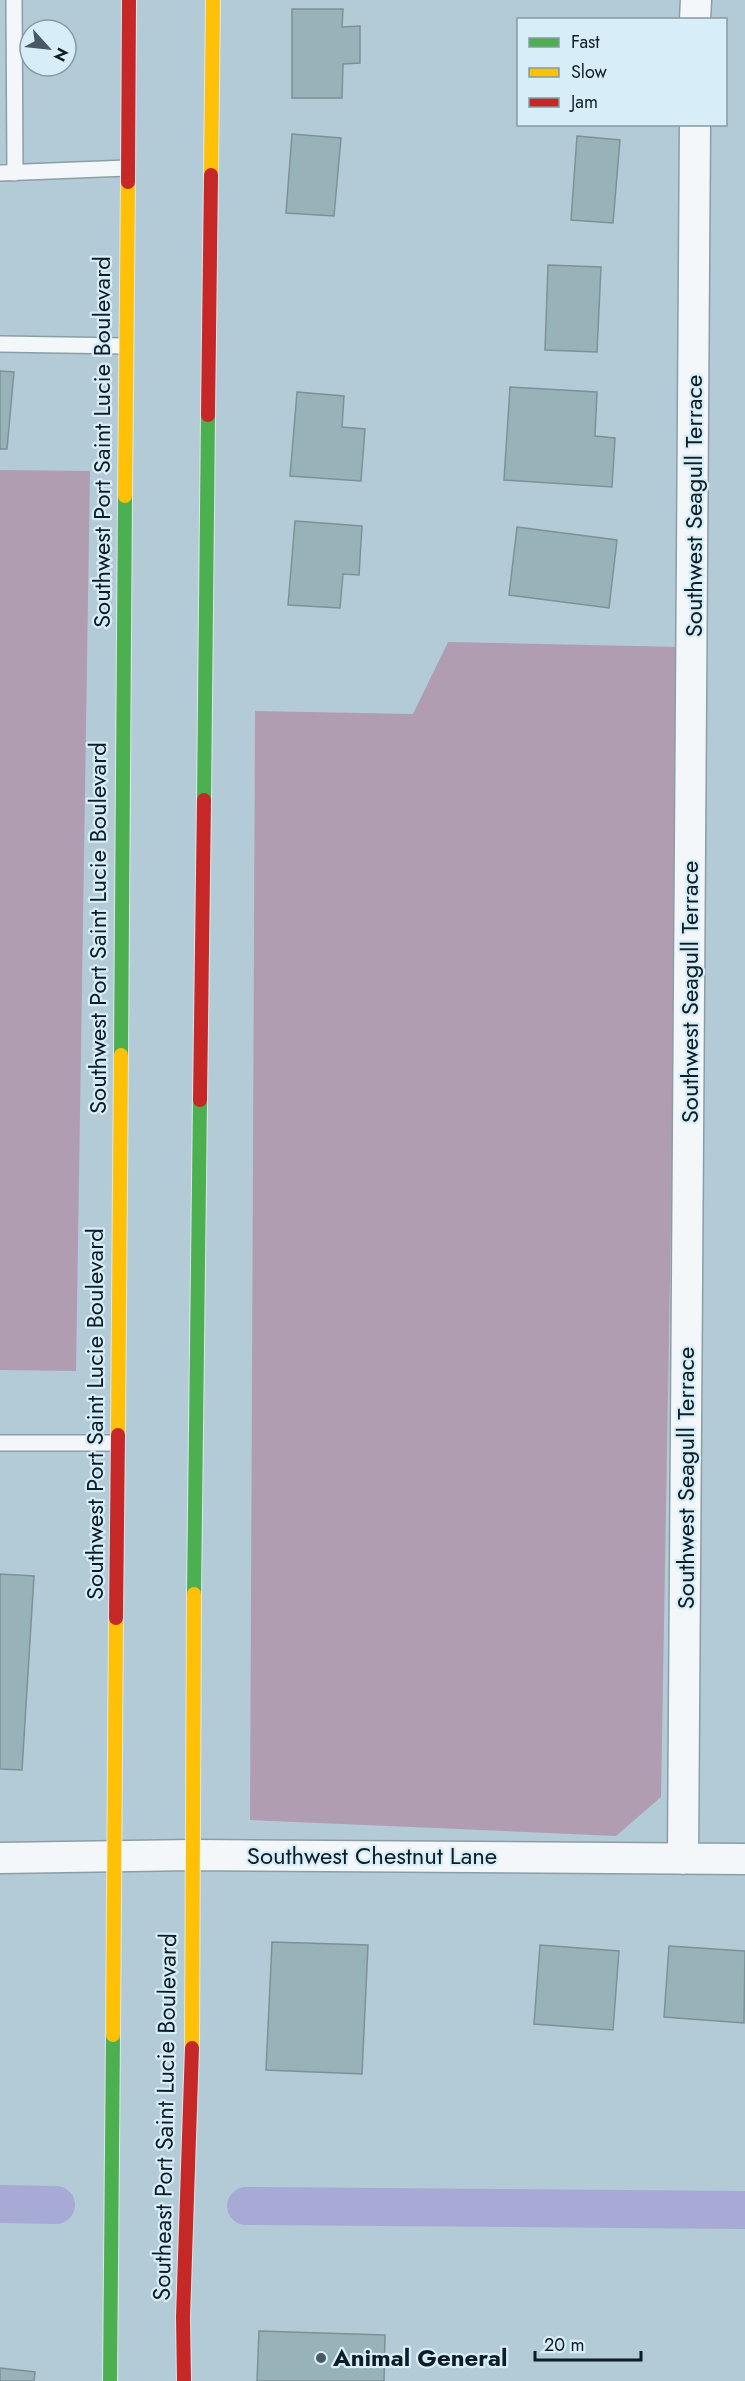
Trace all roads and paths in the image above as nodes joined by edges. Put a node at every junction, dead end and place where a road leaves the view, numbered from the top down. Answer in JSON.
{"nodes":[{"id":1,"x":14,"y":0,"type":"edge"},
{"id":2,"x":129,"y":0,"type":"edge"},
{"id":3,"x":213,"y":0,"type":"edge"},
{"id":4,"x":696,"y":0,"type":"edge"},
{"id":5,"x":696,"y":18,"type":"edge"},
{"id":6,"x":695,"y":126,"type":"edge"},
{"id":7,"x":127,"y":168,"type":"junction"},
{"id":8,"x":8,"y":173,"type":"edge"},
{"id":9,"x":0,"y":344,"type":"edge"},
{"id":10,"x":125,"y":346,"type":"junction"},
{"id":11,"x":0,"y":1443,"type":"edge"},
{"id":12,"x":117,"y":1443,"type":"junction"},
{"id":13,"x":193,"y":1855,"type":"junction"},
{"id":14,"x":114,"y":1856,"type":"junction"},
{"id":15,"x":0,"y":1858,"type":"edge"},
{"id":16,"x":683,"y":1859,"type":"junction"},
{"id":17,"x":745,"y":1859,"type":"edge"},
{"id":18,"x":110,"y":2381,"type":"edge"},
{"id":19,"x":184,"y":2381,"type":"edge"}],
"edges":[{"from":1,"to":8,"type":"lane"},
{"from":2,"to":7,"type":"main road","name":"Southwest Port Saint Lucie Boulevard"},
{"from":3,"to":13,"type":"main road"},
{"from":4,"to":5,"type":"street"},
{"from":6,"to":16,"type":"street","name":"Southwest Seagull Terrace"},
{"from":7,"to":8,"type":"lane"},
{"from":7,"to":10,"type":"main road","name":"Southwest Port Saint Lucie Boulevard"},
{"from":9,"to":10,"type":"lane"},
{"from":10,"to":12,"type":"main road","name":"Southwest Port Saint Lucie Boulevard"},
{"from":11,"to":12,"type":"lane"},
{"from":12,"to":14,"type":"main road","name":"Southwest Port Saint Lucie Boulevard"},
{"from":13,"to":14,"type":"street","name":"Southwest Chestnut Lane"},
{"from":13,"to":16,"type":"street","name":"Southwest Chestnut Lane"},
{"from":13,"to":19,"type":"main road","name":"Southeast Port Saint Lucie Boulevard"},
{"from":14,"to":15,"type":"street","name":"Southwest Chestnut Lane"},
{"from":14,"to":18,"type":"main road","name":"Southeast Port Saint Lucie Boulevard"},
{"from":16,"to":17,"type":"street","name":"Southwest Chestnut Lane"}]}
